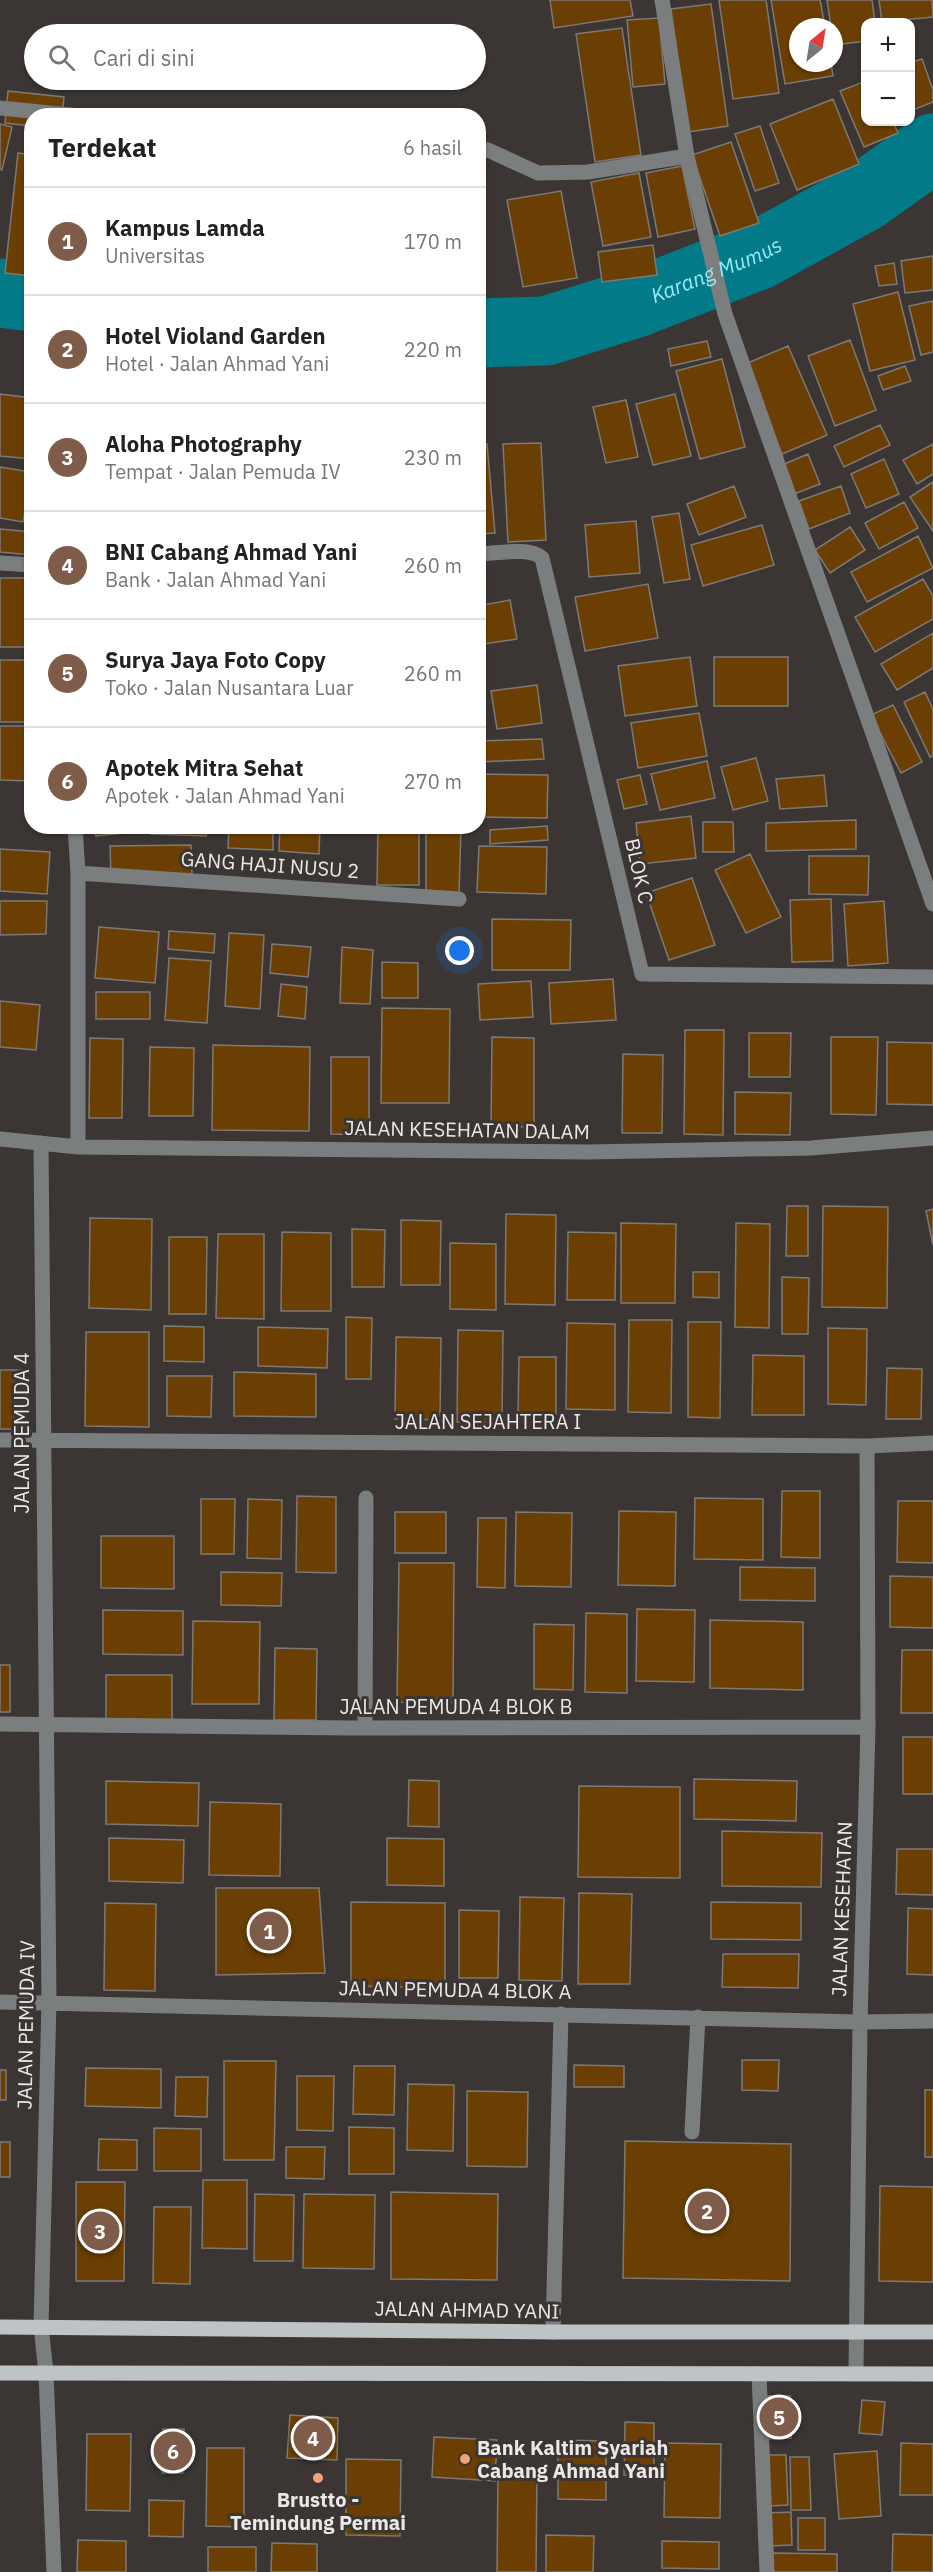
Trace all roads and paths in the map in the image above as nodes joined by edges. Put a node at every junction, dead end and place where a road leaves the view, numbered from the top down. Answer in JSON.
{"nodes":[{"id":1,"x":662,"y":0,"type":"edge"},
{"id":2,"x":0,"y":108,"type":"edge"},
{"id":3,"x":24,"y":110,"type":"edge"},
{"id":4,"x":486,"y":150,"type":"edge"},
{"id":5,"x":688,"y":161,"type":"junction"},
{"id":6,"x":486,"y":554,"type":"edge"},
{"id":7,"x":0,"y":562,"type":"edge"},
{"id":8,"x":24,"y":564,"type":"edge"},
{"id":9,"x":76,"y":834,"type":"edge"},
{"id":10,"x":78,"y":873,"type":"junction"},
{"id":11,"x":459,"y":899,"type":"dead end"},
{"id":12,"x":933,"y":904,"type":"edge"},
{"id":13,"x":933,"y":977,"type":"edge"},
{"id":14,"x":933,"y":1138,"type":"edge"},
{"id":15,"x":0,"y":1139,"type":"edge"},
{"id":16,"x":41,"y":1143,"type":"junction"},
{"id":17,"x":78,"y":1147,"type":"junction"},
{"id":18,"x":0,"y":1440,"type":"edge"},
{"id":19,"x":43,"y":1440,"type":"junction"},
{"id":20,"x":933,"y":1443,"type":"edge"},
{"id":21,"x":867,"y":1446,"type":"junction"},
{"id":22,"x":366,"y":1498,"type":"dead end"},
{"id":23,"x":0,"y":1724,"type":"edge"},
{"id":24,"x":45,"y":1724,"type":"junction"},
{"id":25,"x":868,"y":1727,"type":"junction"},
{"id":26,"x":365,"y":1728,"type":"junction"},
{"id":27,"x":0,"y":2002,"type":"edge"},
{"id":28,"x":49,"y":2002,"type":"junction"},
{"id":29,"x":561,"y":2014,"type":"junction"},
{"id":30,"x":698,"y":2017,"type":"junction"},
{"id":31,"x":933,"y":2021,"type":"edge"},
{"id":32,"x":860,"y":2022,"type":"junction"},
{"id":33,"x":692,"y":2132,"type":"dead end"},
{"id":34,"x":0,"y":2326,"type":"edge"},
{"id":35,"x":41,"y":2326,"type":"junction"},
{"id":36,"x":553,"y":2332,"type":"junction"},
{"id":37,"x":933,"y":2332,"type":"edge"},
{"id":38,"x":855,"y":2333,"type":"junction"},
{"id":39,"x":0,"y":2373,"type":"edge"},
{"id":40,"x":46,"y":2373,"type":"junction"},
{"id":41,"x":759,"y":2374,"type":"junction"},
{"id":42,"x":856,"y":2374,"type":"junction"},
{"id":43,"x":933,"y":2374,"type":"edge"},
{"id":44,"x":54,"y":2572,"type":"edge"},
{"id":45,"x":767,"y":2572,"type":"edge"}],
"edges":[{"from":1,"to":5,"type":"street"},
{"from":2,"to":3,"type":"street"},
{"from":4,"to":5,"type":"street"},
{"from":5,"to":12,"type":"street"},
{"from":6,"to":13,"type":"street","name":"BLOK C"},
{"from":7,"to":8,"type":"street"},
{"from":9,"to":10,"type":"street"},
{"from":10,"to":11,"type":"street","name":"GANG HAJI NUSU 2"},
{"from":10,"to":17,"type":"street"},
{"from":14,"to":17,"type":"street","name":"JALAN KESEHATAN DALAM"},
{"from":15,"to":16,"type":"street","name":"JALAN KESEHATAN DALAM"},
{"from":16,"to":17,"type":"street","name":"JALAN KESEHATAN DALAM"},
{"from":16,"to":19,"type":"street","name":"JALAN PEMUDA 4"},
{"from":18,"to":19,"type":"street","name":"JALAN SEJAHTERA I"},
{"from":19,"to":21,"type":"street","name":"JALAN SEJAHTERA I"},
{"from":19,"to":24,"type":"street","name":"JALAN PEMUDA 4"},
{"from":20,"to":21,"type":"street","name":"JALAN SEJAHTERA I"},
{"from":21,"to":25,"type":"street","name":"JALAN KESEHATAN"},
{"from":22,"to":26,"type":"street"},
{"from":23,"to":24,"type":"street","name":"JALAN PEMUDA 4 BLOK B"},
{"from":24,"to":26,"type":"street","name":"JALAN PEMUDA 4 BLOK B"},
{"from":24,"to":28,"type":"street","name":"JALAN PEMUDA IV"},
{"from":25,"to":26,"type":"street","name":"JALAN PEMUDA 4 BLOK B"},
{"from":25,"to":32,"type":"street","name":"JALAN KESEHATAN"},
{"from":27,"to":28,"type":"street","name":"JALAN PEMUDA 4 BLOK A"},
{"from":28,"to":29,"type":"street","name":"JALAN PEMUDA 4 BLOK A"},
{"from":28,"to":35,"type":"street","name":"JALAN PEMUDA IV"},
{"from":29,"to":30,"type":"street","name":"JALAN PEMUDA 4 BLOK A"},
{"from":29,"to":36,"type":"street"},
{"from":30,"to":32,"type":"street","name":"JALAN PEMUDA 4 BLOK A"},
{"from":30,"to":33,"type":"street"},
{"from":31,"to":32,"type":"street","name":"JALAN PEMUDA 4 BLOK A"},
{"from":32,"to":38,"type":"street","name":"JALAN KESEHATAN"},
{"from":34,"to":35,"type":"main road","name":"JALAN AHMAD YANI"},
{"from":35,"to":36,"type":"main road","name":"JALAN AHMAD YANI"},
{"from":35,"to":40,"type":"street","name":"JALAN PEMUDA IV"},
{"from":36,"to":38,"type":"main road","name":"JALAN AHMAD YANI"},
{"from":37,"to":38,"type":"main road","name":"JALAN AHMAD YANI"},
{"from":38,"to":42,"type":"street","name":"JALAN KESEHATAN"},
{"from":39,"to":40,"type":"main road"},
{"from":40,"to":41,"type":"main road"},
{"from":40,"to":44,"type":"street","name":"JALAN PEMUDA IV"},
{"from":41,"to":42,"type":"main road"},
{"from":41,"to":45,"type":"street"},
{"from":42,"to":43,"type":"main road"}]}
